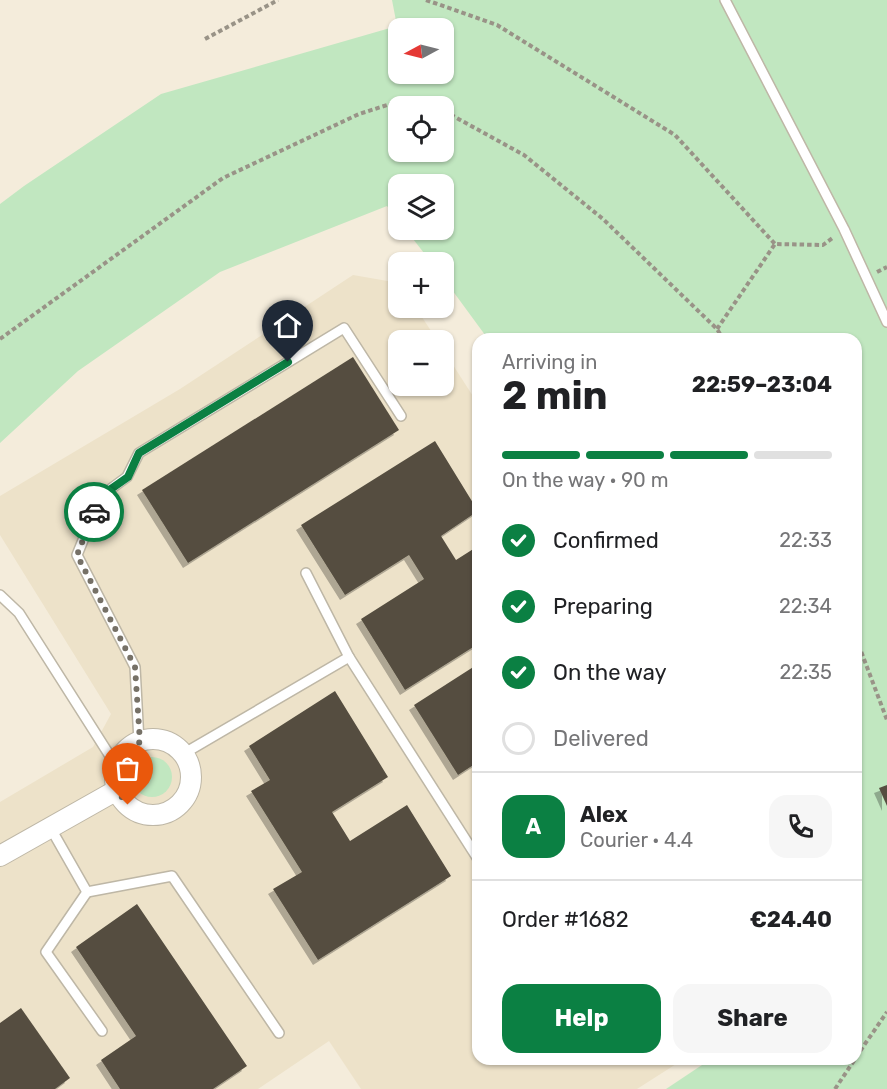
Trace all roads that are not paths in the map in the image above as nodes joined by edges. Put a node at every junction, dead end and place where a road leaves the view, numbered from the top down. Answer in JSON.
{"nodes":[{"id":1,"x":725,"y":0,"type":"edge"},
{"id":2,"x":887,"y":322,"type":"edge"},
{"id":3,"x":401,"y":416,"type":"dead end"},
{"id":4,"x":306,"y":573,"type":"dead end"},
{"id":5,"x":0,"y":594,"type":"edge"},
{"id":6,"x":349,"y":657,"type":"junction"},
{"id":7,"x":140,"y":742,"type":"junction"},
{"id":8,"x":183,"y":754,"type":"junction"},
{"id":9,"x":117,"y":767,"type":"junction"},
{"id":10,"x":117,"y":790,"type":"junction"},
{"id":11,"x":50,"y":827,"type":"junction"},
{"id":12,"x":472,"y":850,"type":"edge"},
{"id":13,"x":0,"y":856,"type":"edge"},
{"id":14,"x":87,"y":892,"type":"junction"},
{"id":15,"x":102,"y":1031,"type":"dead end"},
{"id":16,"x":279,"y":1033,"type":"dead end"}],
"edges":[{"from":1,"to":2,"type":"lane"},
{"from":3,"to":7,"type":"lane"},
{"from":4,"to":6,"type":"lane"},
{"from":5,"to":9,"type":"lane"},
{"from":6,"to":8,"type":"lane"},
{"from":6,"to":12,"type":"lane"},
{"from":7,"to":8,"type":"street"},
{"from":7,"to":9,"type":"street"},
{"from":8,"to":10,"type":"street"},
{"from":9,"to":10,"type":"street"},
{"from":10,"to":11,"type":"street"},
{"from":11,"to":13,"type":"street"},
{"from":11,"to":14,"type":"lane"},
{"from":14,"to":15,"type":"lane"},
{"from":14,"to":16,"type":"lane"}]}
